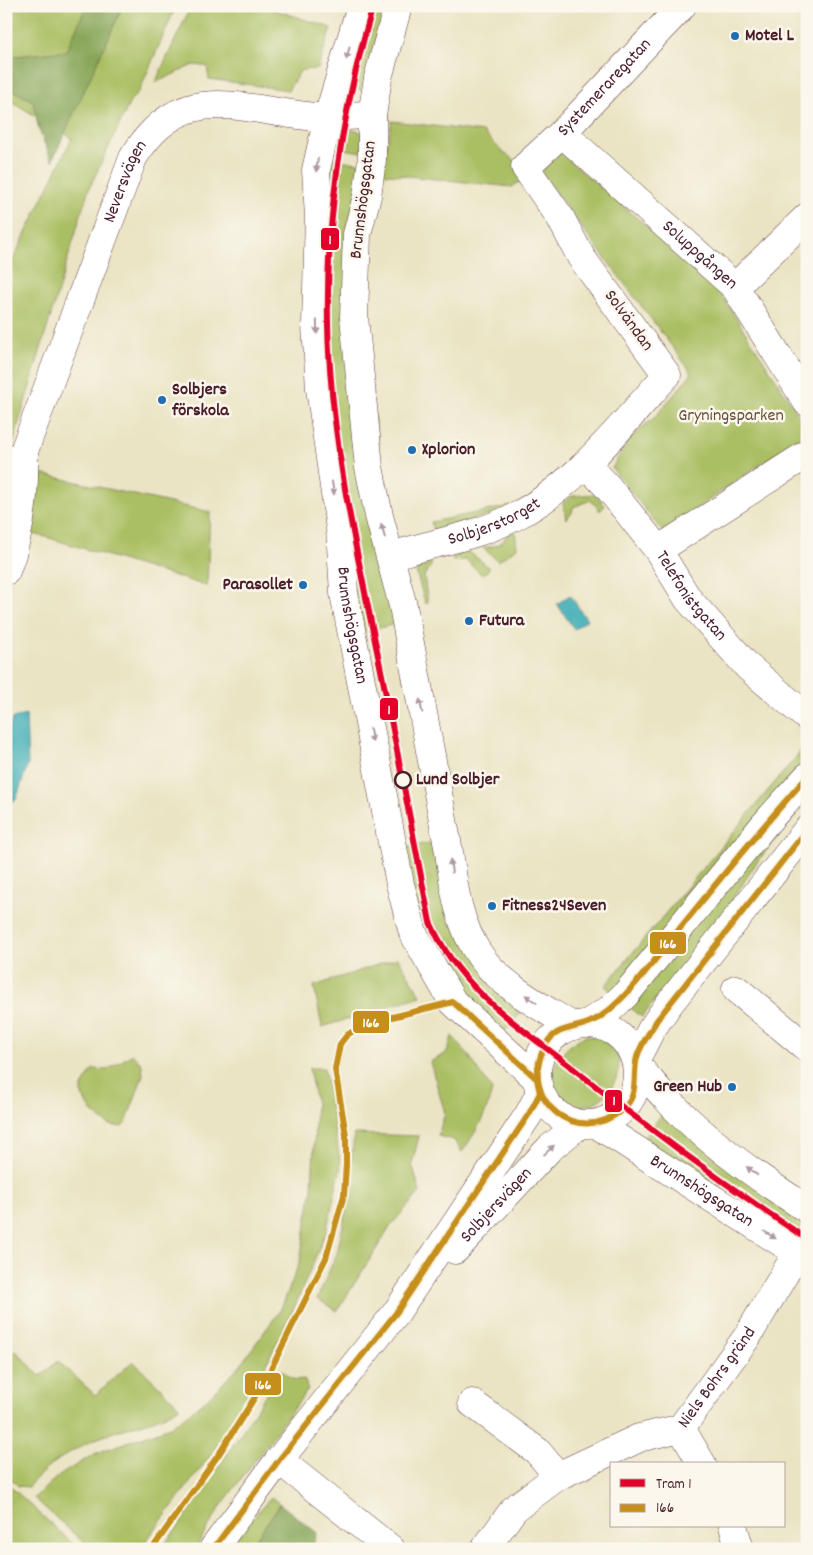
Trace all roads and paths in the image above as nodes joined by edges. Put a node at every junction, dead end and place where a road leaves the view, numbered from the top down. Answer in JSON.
{"nodes":[{"id":1,"x":361,"y":6,"type":"edge"},
{"id":2,"x":398,"y":6,"type":"edge"},
{"id":3,"x":682,"y":6,"type":"edge"},
{"id":4,"x":372,"y":115,"type":"junction"},
{"id":5,"x":328,"y":117,"type":"junction"},
{"id":6,"x":562,"y":133,"type":"junction"},
{"id":7,"x":525,"y":167,"type":"joint"},
{"id":8,"x":807,"y":217,"type":"edge"},
{"id":9,"x":735,"y":287,"type":"junction"},
{"id":10,"x":807,"y":402,"type":"edge"},
{"id":11,"x":24,"y":451,"type":"junction"},
{"id":12,"x":807,"y":454,"type":"edge"},
{"id":13,"x":586,"y":464,"type":"junction"},
{"id":14,"x":6,"y":487,"type":"edge"},
{"id":15,"x":11,"y":538,"type":"edge"},
{"id":16,"x":658,"y":550,"type":"junction"},
{"id":17,"x":391,"y":556,"type":"junction"},
{"id":18,"x":6,"y":571,"type":"edge"},
{"id":19,"x":807,"y":717,"type":"edge"},
{"id":20,"x":807,"y":777,"type":"edge"},
{"id":21,"x":807,"y":830,"type":"edge"},
{"id":22,"x":736,"y":988,"type":"dead end"},
{"id":23,"x":580,"y":1025,"type":"junction"},
{"id":24,"x":807,"y":1048,"type":"edge"},
{"id":25,"x":637,"y":1063,"type":"junction"},
{"id":26,"x":538,"y":1086,"type":"junction"},
{"id":27,"x":588,"y":1124,"type":"junction"},
{"id":28,"x":806,"y":1206,"type":"edge"},
{"id":29,"x":802,"y":1256,"type":"edge"},
{"id":30,"x":396,"y":1313,"type":"junction"},
{"id":31,"x":472,"y":1403,"type":"dead end"},
{"id":32,"x":681,"y":1428,"type":"junction"},
{"id":33,"x":279,"y":1460,"type":"junction"},
{"id":34,"x":701,"y":1462,"type":"edge"},
{"id":35,"x":558,"y":1476,"type":"junction"},
{"id":36,"x":734,"y":1528,"type":"edge"},
{"id":37,"x":214,"y":1549,"type":"edge"},
{"id":38,"x":391,"y":1549,"type":"edge"},
{"id":39,"x":485,"y":1549,"type":"edge"},
{"id":40,"x":740,"y":1549,"type":"edge"}],
"edges":[{"from":1,"to":5,"type":"street","name":"Brunnshögsgatan","one_way":true},
{"from":2,"to":4,"type":"street","name":"Brunnshögsgatan"},
{"from":3,"to":6,"type":"street","name":"Systemeraregatan"},
{"from":4,"to":5,"type":"street","name":"Neversvägen"},
{"from":17,"to":4,"type":"street","name":"Brunnshögsgatan","one_way":true},
{"from":5,"to":11,"type":"street","name":"Neversvägen"},
{"from":5,"to":26,"type":"street","name":"Brunnshögsgatan","one_way":true},
{"from":6,"to":7,"type":"street","name":"Systemeraregatan"},
{"from":6,"to":9,"type":"street","name":"Soluppgången"},
{"from":7,"to":13,"type":"street","name":"Solvändan"},
{"from":8,"to":9,"type":"street"},
{"from":9,"to":10,"type":"street","name":"Soluppgången"},
{"from":11,"to":14,"type":"street","name":"Neversvägen"},
{"from":11,"to":15,"type":"street","name":"Neversvägen"},
{"from":12,"to":16,"type":"street"},
{"from":13,"to":16,"type":"street","name":"Telefonistgatan"},
{"from":13,"to":17,"type":"street","name":"Solbjerstorget"},
{"from":15,"to":18,"type":"street","name":"Neversvägen"},
{"from":16,"to":19,"type":"street","name":"Telefonistgatan"},
{"from":23,"to":17,"type":"street","name":"Brunnshögsgatan","one_way":true},
{"from":20,"to":23,"type":"street","name":"Solbjersvägen"},
{"from":21,"to":25,"type":"street","name":"Solbjersvägen"},
{"from":22,"to":24,"type":"street"},
{"from":23,"to":25,"type":"street"},
{"from":23,"to":26,"type":"street","name":"Solbjersvägen"},
{"from":25,"to":27,"type":"street","name":"Solbjersvägen"},
{"from":28,"to":25,"type":"street","one_way":true},
{"from":26,"to":27,"type":"street"},
{"from":26,"to":30,"type":"street","name":"Solbjersvägen"},
{"from":27,"to":29,"type":"street","name":"Brunnshögsgatan","one_way":true},
{"from":30,"to":27,"type":"street","name":"Solbjersvägen","one_way":true},
{"from":29,"to":32,"type":"street","name":"Niels Bohrs gränd"},
{"from":30,"to":33,"type":"street","name":"Solbjersvägen"},
{"from":31,"to":35,"type":"street"},
{"from":32,"to":34,"type":"street"},
{"from":32,"to":35,"type":"street","name":"Niels Bohrs gränd"},
{"from":33,"to":37,"type":"street","name":"Solbjersvägen"},
{"from":33,"to":38,"type":"street"},
{"from":35,"to":39,"type":"street","name":"Niels Bohrs gränd"},
{"from":36,"to":40,"type":"street"}]}
